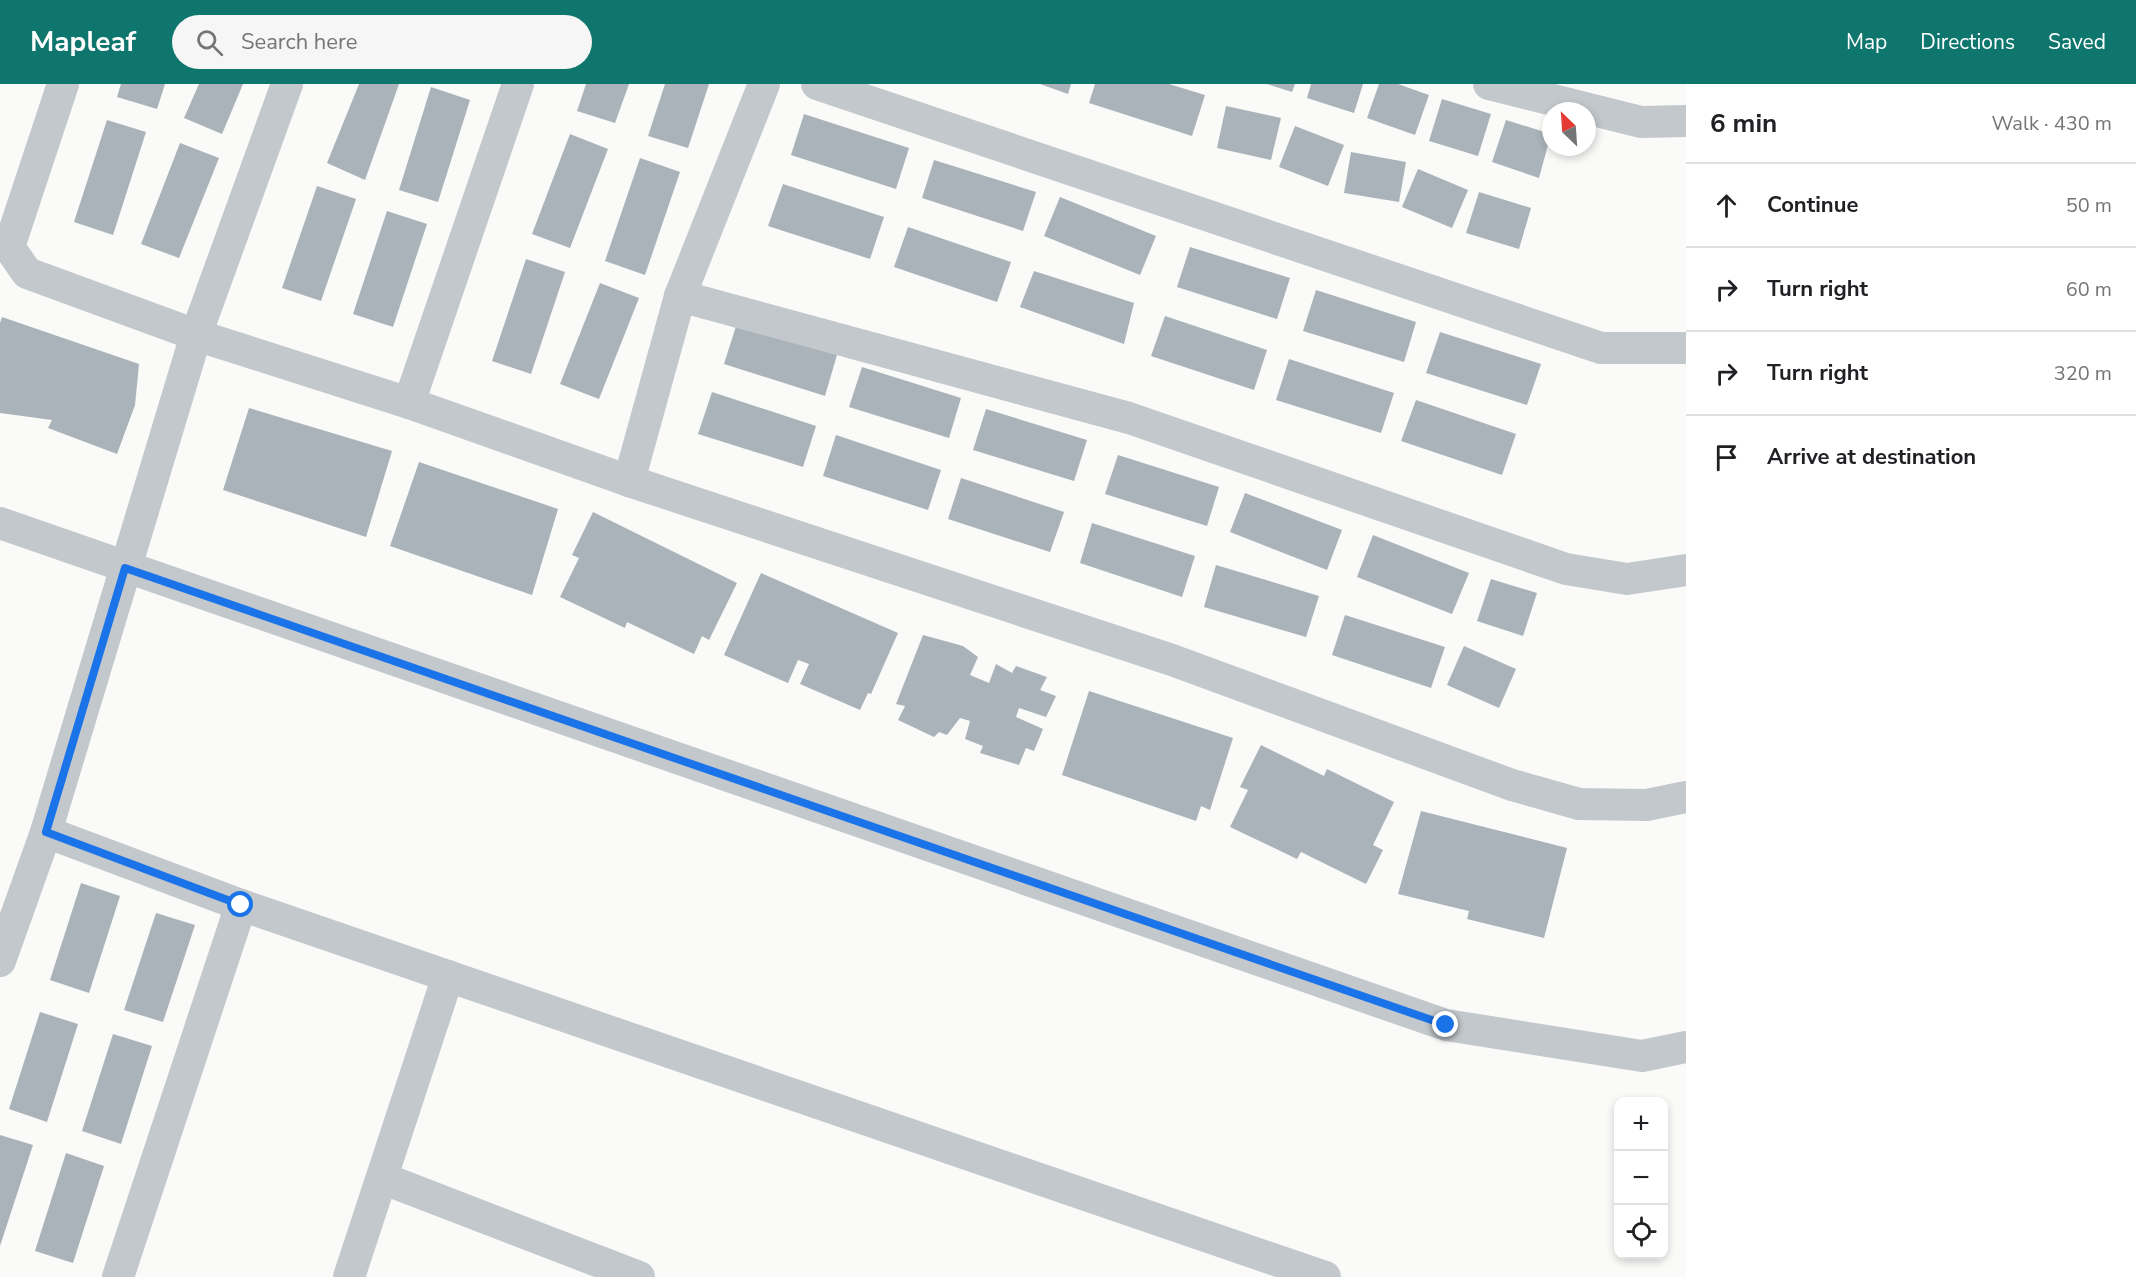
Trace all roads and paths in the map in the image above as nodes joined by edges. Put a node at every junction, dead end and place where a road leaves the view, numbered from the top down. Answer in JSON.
{"nodes":[{"id":1,"x":63,"y":84,"type":"edge"},
{"id":2,"x":287,"y":84,"type":"edge"},
{"id":3,"x":518,"y":84,"type":"edge"},
{"id":4,"x":764,"y":84,"type":"edge"},
{"id":5,"x":817,"y":84,"type":"edge"},
{"id":6,"x":1489,"y":84,"type":"edge"},
{"id":7,"x":1686,"y":121,"type":"edge"},
{"id":8,"x":680,"y":296,"type":"junction"},
{"id":9,"x":196,"y":335,"type":"junction"},
{"id":10,"x":1686,"y":348,"type":"edge"},
{"id":11,"x":409,"y":403,"type":"junction"},
{"id":12,"x":629,"y":481,"type":"junction"},
{"id":13,"x":0,"y":523,"type":"edge"},
{"id":14,"x":125,"y":568,"type":"junction"},
{"id":15,"x":1686,"y":570,"type":"edge"},
{"id":16,"x":1686,"y":797,"type":"edge"},
{"id":17,"x":46,"y":832,"type":"junction"},
{"id":18,"x":241,"y":905,"type":"junction"},
{"id":19,"x":0,"y":961,"type":"edge"},
{"id":20,"x":448,"y":976,"type":"junction"},
{"id":21,"x":1686,"y":1047,"type":"edge"},
{"id":22,"x":382,"y":1178,"type":"junction"},
{"id":23,"x":580,"y":1267,"type":"edge"},
{"id":24,"x":118,"y":1277,"type":"edge"},
{"id":25,"x":349,"y":1277,"type":"edge"},
{"id":26,"x":639,"y":1277,"type":"edge"},
{"id":27,"x":1325,"y":1277,"type":"edge"}],
"edges":[{"from":1,"to":9,"type":"street"},
{"from":2,"to":9,"type":"street"},
{"from":3,"to":11,"type":"street"},
{"from":4,"to":8,"type":"street"},
{"from":5,"to":10,"type":"street"},
{"from":6,"to":7,"type":"street"},
{"from":8,"to":12,"type":"street"},
{"from":8,"to":15,"type":"street"},
{"from":9,"to":11,"type":"street"},
{"from":9,"to":14,"type":"street"},
{"from":11,"to":12,"type":"street"},
{"from":12,"to":16,"type":"street"},
{"from":13,"to":14,"type":"street"},
{"from":14,"to":17,"type":"street"},
{"from":14,"to":21,"type":"street"},
{"from":17,"to":18,"type":"street"},
{"from":17,"to":19,"type":"street"},
{"from":18,"to":20,"type":"street"},
{"from":18,"to":24,"type":"street"},
{"from":20,"to":22,"type":"street"},
{"from":20,"to":27,"type":"street"},
{"from":22,"to":23,"type":"street"},
{"from":22,"to":25,"type":"street"},
{"from":23,"to":26,"type":"street"}]}
